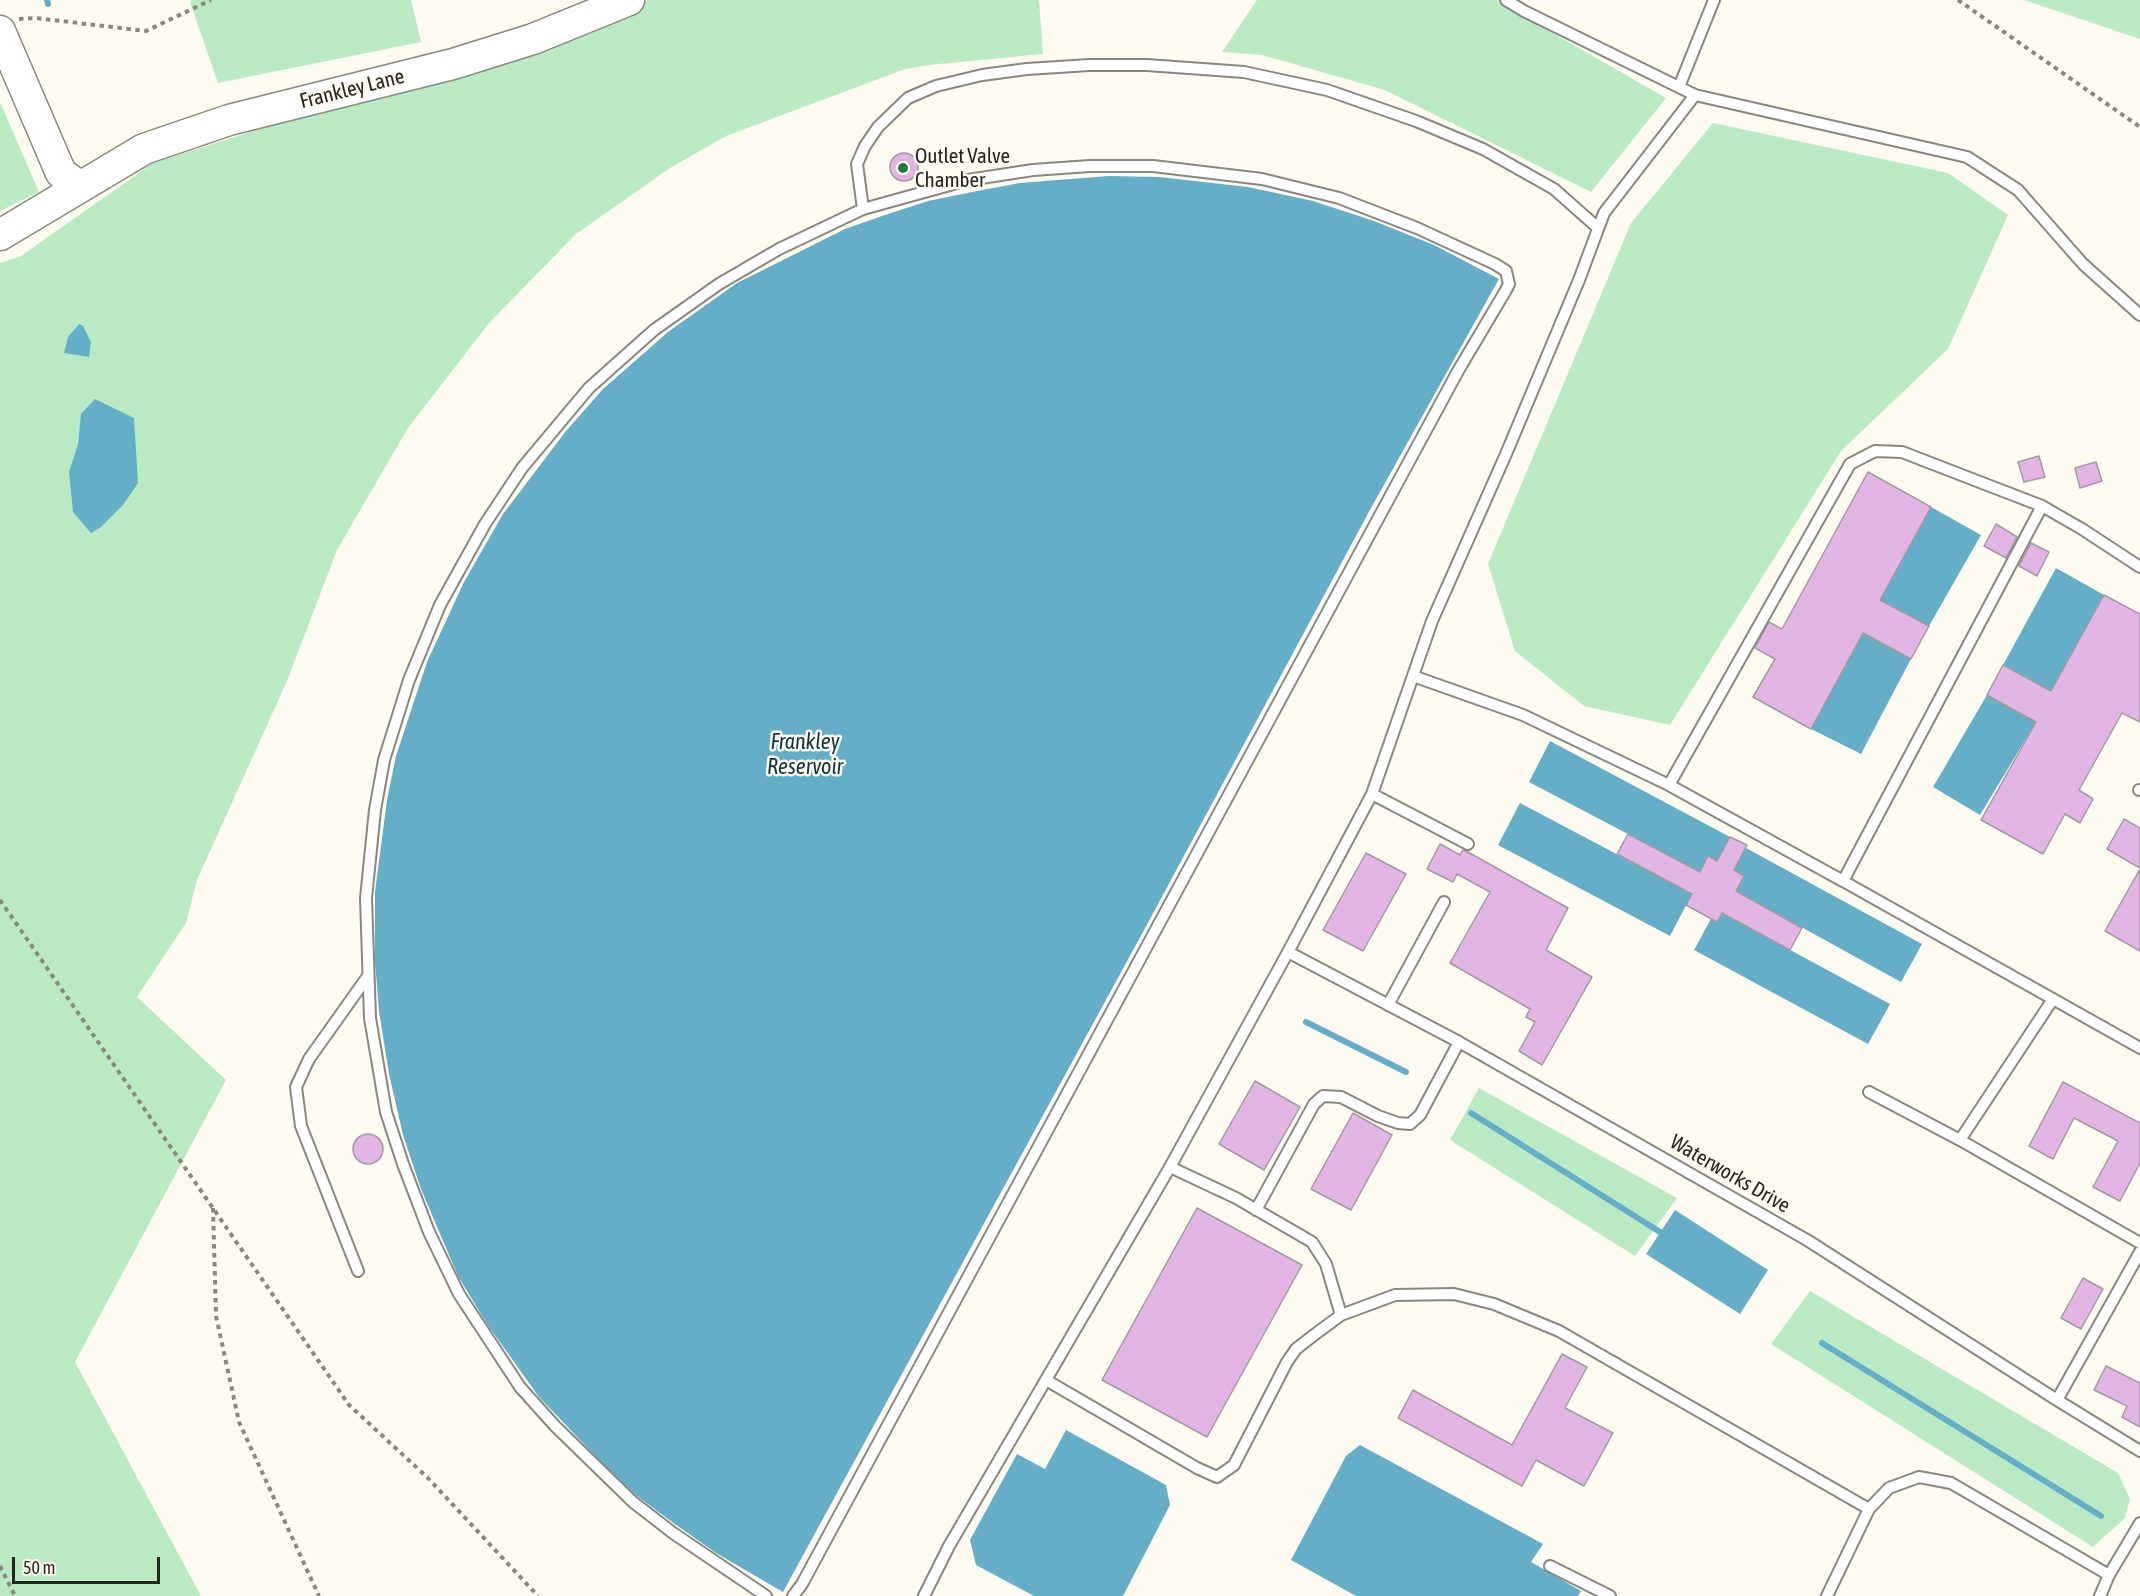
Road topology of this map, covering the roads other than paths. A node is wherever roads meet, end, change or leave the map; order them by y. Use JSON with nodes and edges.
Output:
{"nodes":[{"id":1,"x":629,"y":0,"type":"edge"},
{"id":2,"x":1506,"y":0,"type":"edge"},
{"id":3,"x":1714,"y":0,"type":"edge"},
{"id":4,"x":4,"y":25,"type":"edge"},
{"id":5,"x":1679,"y":87,"type":"junction"},
{"id":6,"x":1695,"y":95,"type":"junction"},
{"id":7,"x":79,"y":186,"type":"junction"},
{"id":8,"x":863,"y":209,"type":"junction"},
{"id":9,"x":1598,"y":228,"type":"junction"},
{"id":10,"x":0,"y":235,"type":"edge"},
{"id":11,"x":2140,"y":315,"type":"edge"},
{"id":12,"x":2042,"y":506,"type":"junction"},
{"id":13,"x":2140,"y":567,"type":"edge"},
{"id":14,"x":1413,"y":676,"type":"junction"},
{"id":15,"x":1669,"y":785,"type":"junction"},
{"id":16,"x":1372,"y":794,"type":"junction"},
{"id":17,"x":1468,"y":844,"type":"dead end"},
{"id":18,"x":1843,"y":881,"type":"junction"},
{"id":19,"x":1444,"y":902,"type":"dead end"},
{"id":20,"x":1288,"y":952,"type":"junction"},
{"id":21,"x":368,"y":976,"type":"junction"},
{"id":22,"x":2053,"y":999,"type":"junction"},
{"id":23,"x":1388,"y":1005,"type":"junction"},
{"id":24,"x":1459,"y":1042,"type":"junction"},
{"id":25,"x":2140,"y":1048,"type":"edge"},
{"id":26,"x":1869,"y":1092,"type":"dead end"},
{"id":27,"x":1960,"y":1140,"type":"junction"},
{"id":28,"x":1170,"y":1167,"type":"junction"},
{"id":29,"x":1256,"y":1210,"type":"junction"},
{"id":30,"x":2140,"y":1243,"type":"edge"},
{"id":31,"x":2140,"y":1252,"type":"edge"},
{"id":32,"x":358,"y":1271,"type":"dead end"},
{"id":33,"x":1341,"y":1315,"type":"junction"},
{"id":34,"x":1046,"y":1380,"type":"junction"},
{"id":35,"x":2057,"y":1400,"type":"junction"},
{"id":36,"x":2140,"y":1450,"type":"edge"},
{"id":37,"x":1869,"y":1509,"type":"junction"},
{"id":38,"x":2140,"y":1523,"type":"edge"},
{"id":39,"x":1550,"y":1566,"type":"dead end"},
{"id":40,"x":2109,"y":1575,"type":"junction"},
{"id":41,"x":766,"y":1596,"type":"edge"},
{"id":42,"x":793,"y":1596,"type":"edge"},
{"id":43,"x":924,"y":1596,"type":"edge"},
{"id":44,"x":1610,"y":1596,"type":"edge"},
{"id":45,"x":1827,"y":1596,"type":"edge"},
{"id":46,"x":2100,"y":1596,"type":"edge"}],
"edges":[{"from":1,"to":7,"type":"street","name":"Frankley Lane"},
{"from":2,"to":5,"type":"lane"},
{"from":3,"to":5,"type":"lane"},
{"from":4,"to":7,"type":"street"},
{"from":5,"to":6,"type":"lane"},
{"from":6,"to":9,"type":"lane"},
{"from":6,"to":11,"type":"lane"},
{"from":7,"to":10,"type":"street","name":"Frankley Lane"},
{"from":8,"to":9,"type":"lane"},
{"from":8,"to":21,"type":"lane"},
{"from":8,"to":42,"type":"lane"},
{"from":9,"to":14,"type":"lane"},
{"from":12,"to":13,"type":"lane"},
{"from":12,"to":15,"type":"lane"},
{"from":12,"to":18,"type":"lane"},
{"from":14,"to":15,"type":"lane"},
{"from":14,"to":16,"type":"lane"},
{"from":15,"to":18,"type":"lane"},
{"from":16,"to":17,"type":"lane"},
{"from":16,"to":20,"type":"lane"},
{"from":18,"to":22,"type":"lane"},
{"from":19,"to":23,"type":"lane"},
{"from":20,"to":23,"type":"lane","name":"Waterworks Drive"},
{"from":20,"to":28,"type":"lane"},
{"from":21,"to":32,"type":"lane"},
{"from":21,"to":41,"type":"lane"},
{"from":22,"to":25,"type":"lane"},
{"from":22,"to":27,"type":"lane"},
{"from":23,"to":24,"type":"lane","name":"Waterworks Drive"},
{"from":24,"to":29,"type":"lane"},
{"from":24,"to":35,"type":"lane","name":"Waterworks Drive"},
{"from":26,"to":27,"type":"lane"},
{"from":27,"to":30,"type":"lane"},
{"from":28,"to":29,"type":"lane"},
{"from":28,"to":34,"type":"lane"},
{"from":29,"to":33,"type":"lane"},
{"from":31,"to":35,"type":"lane"},
{"from":33,"to":34,"type":"lane"},
{"from":33,"to":37,"type":"lane"},
{"from":34,"to":43,"type":"lane"},
{"from":35,"to":36,"type":"lane","name":"Waterworks Drive"},
{"from":37,"to":40,"type":"lane"},
{"from":37,"to":45,"type":"lane"},
{"from":38,"to":40,"type":"lane"},
{"from":39,"to":44,"type":"lane"},
{"from":40,"to":46,"type":"lane"}]}
